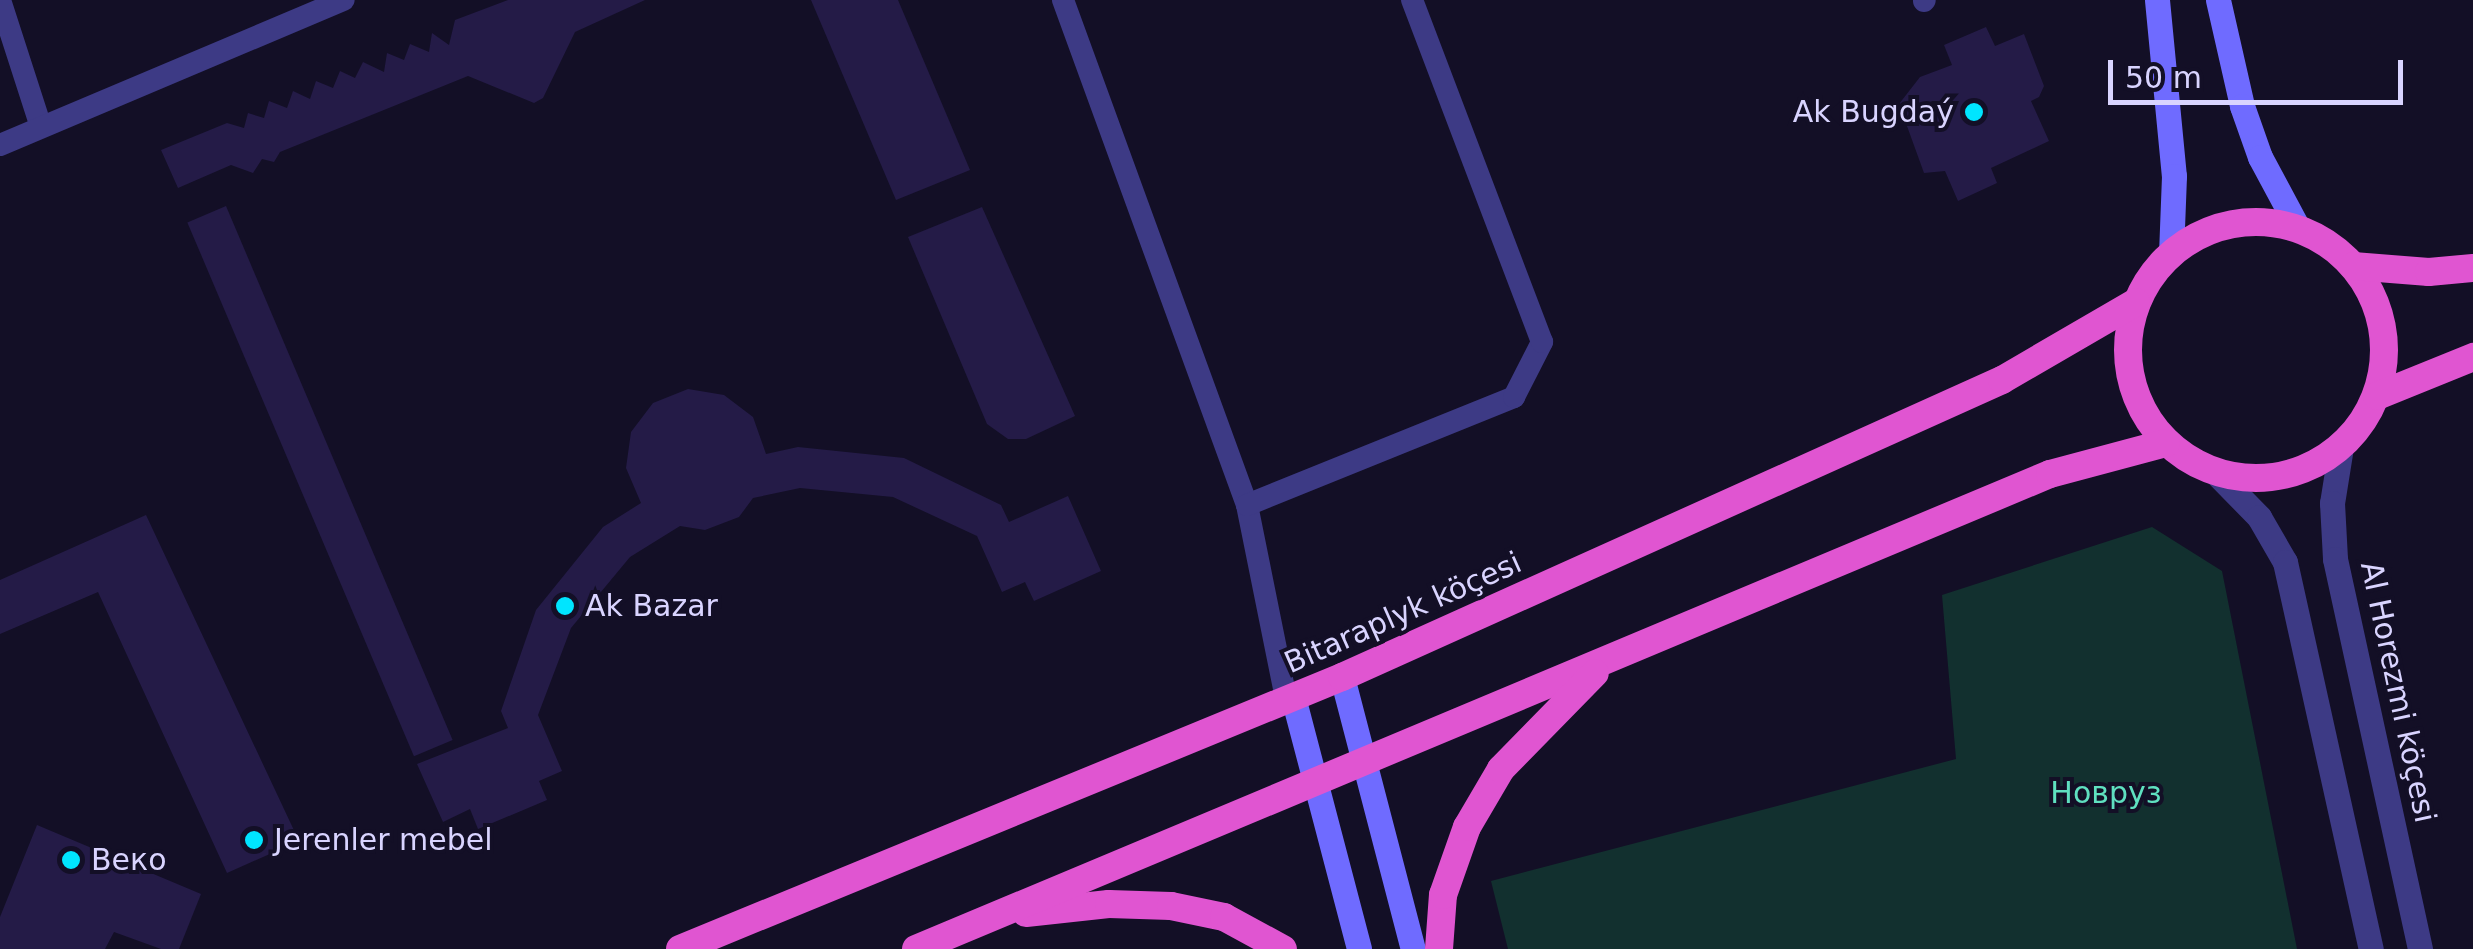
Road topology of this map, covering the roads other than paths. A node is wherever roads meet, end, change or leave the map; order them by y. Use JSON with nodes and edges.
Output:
{"nodes":[{"id":1,"x":0,"y":0,"type":"edge"},
{"id":2,"x":344,"y":0,"type":"edge"},
{"id":3,"x":1063,"y":0,"type":"edge"},
{"id":4,"x":1412,"y":0,"type":"edge"},
{"id":5,"x":2157,"y":0,"type":"edge"},
{"id":6,"x":2218,"y":0,"type":"edge"},
{"id":7,"x":41,"y":127,"type":"junction"},
{"id":8,"x":0,"y":145,"type":"edge"},
{"id":9,"x":2298,"y":228,"type":"junction"},
{"id":10,"x":2171,"y":252,"type":"junction"},
{"id":11,"x":2353,"y":266,"type":"junction"},
{"id":12,"x":2473,"y":268,"type":"edge"},
{"id":13,"x":2136,"y":302,"type":"junction"},
{"id":14,"x":2473,"y":357,"type":"edge"},
{"id":15,"x":2377,"y":396,"type":"junction"},
{"id":16,"x":2166,"y":443,"type":"junction"},
{"id":17,"x":2341,"y":447,"type":"junction"},
{"id":18,"x":2214,"y":472,"type":"junction"},
{"id":19,"x":1247,"y":506,"type":"junction"},
{"id":20,"x":1610,"y":660,"type":"junction"},
{"id":21,"x":1342,"y":677,"type":"junction"},
{"id":22,"x":1289,"y":698,"type":"junction"},
{"id":23,"x":1365,"y":763,"type":"junction"},
{"id":24,"x":1316,"y":784,"type":"junction"},
{"id":25,"x":995,"y":916,"type":"junction"},
{"id":26,"x":680,"y":949,"type":"edge"},
{"id":27,"x":916,"y":949,"type":"edge"},
{"id":28,"x":1283,"y":949,"type":"edge"},
{"id":29,"x":1359,"y":949,"type":"edge"},
{"id":30,"x":1412,"y":949,"type":"edge"},
{"id":31,"x":1439,"y":949,"type":"edge"},
{"id":32,"x":2371,"y":949,"type":"edge"},
{"id":33,"x":2420,"y":949,"type":"edge"}],
"edges":[{"from":1,"to":7,"type":"lane"},
{"from":2,"to":7,"type":"lane"},
{"from":3,"to":19,"type":"lane"},
{"from":4,"to":19,"type":"lane"},
{"from":5,"to":10,"type":"main road"},
{"from":6,"to":9,"type":"main road"},
{"from":7,"to":8,"type":"lane"},
{"from":9,"to":10,"type":"highway"},
{"from":9,"to":11,"type":"highway"},
{"from":10,"to":13,"type":"highway"},
{"from":11,"to":12,"type":"highway"},
{"from":11,"to":15,"type":"highway"},
{"from":13,"to":16,"type":"highway"},
{"from":13,"to":21,"type":"highway","name":"Bitaraplyk köçesi"},
{"from":14,"to":15,"type":"highway"},
{"from":15,"to":17,"type":"highway"},
{"from":16,"to":18,"type":"highway"},
{"from":16,"to":20,"type":"highway"},
{"from":17,"to":18,"type":"highway"},
{"from":17,"to":33,"type":"street","name":"Al Horezmi köçesi"},
{"from":18,"to":32,"type":"street"},
{"from":19,"to":22,"type":"lane"},
{"from":20,"to":23,"type":"highway"},
{"from":20,"to":31,"type":"highway"},
{"from":21,"to":22,"type":"highway","name":"Bitaraplyk köçesi"},
{"from":21,"to":23,"type":"main road"},
{"from":22,"to":24,"type":"main road"},
{"from":22,"to":26,"type":"highway","name":"Bitaraplyk köçesi"},
{"from":23,"to":24,"type":"highway"},
{"from":23,"to":30,"type":"main road"},
{"from":24,"to":25,"type":"highway"},
{"from":24,"to":29,"type":"main road"},
{"from":25,"to":27,"type":"highway"},
{"from":25,"to":28,"type":"highway"}]}
